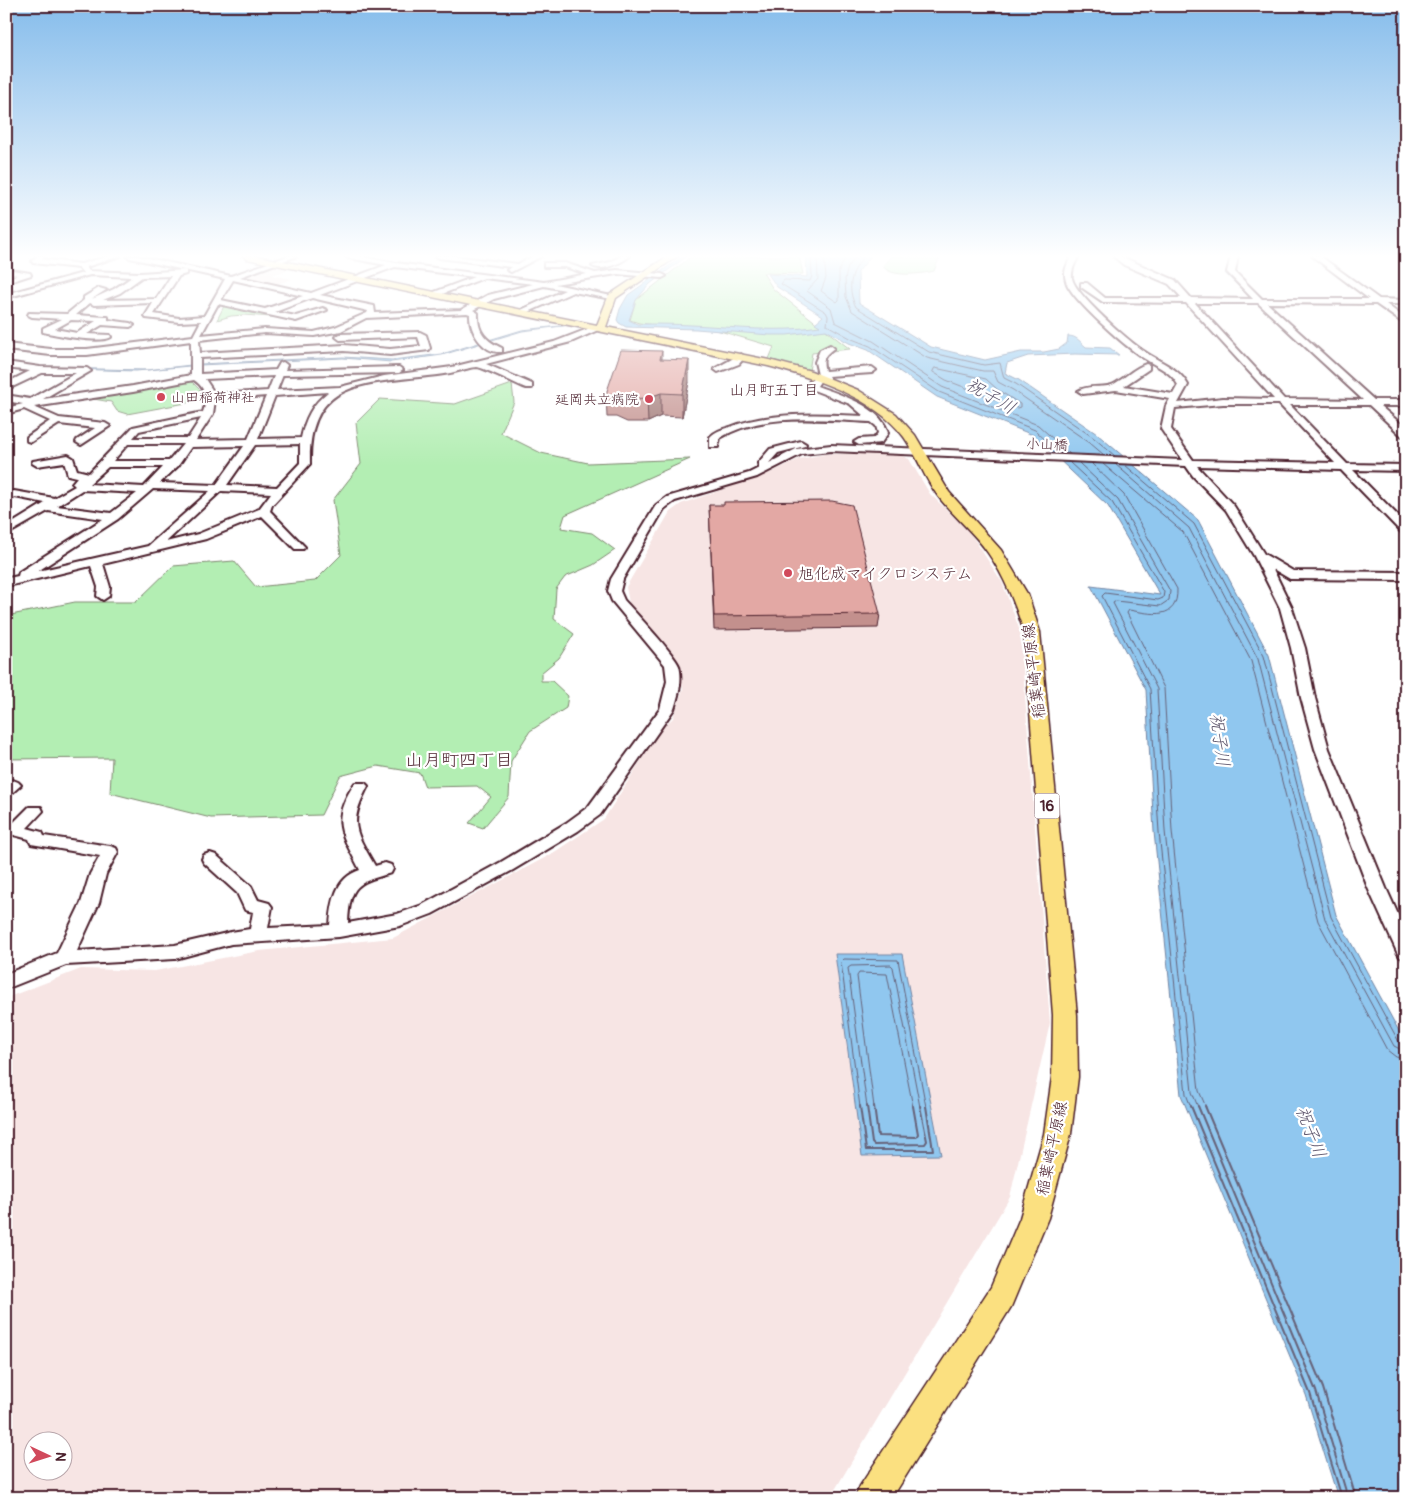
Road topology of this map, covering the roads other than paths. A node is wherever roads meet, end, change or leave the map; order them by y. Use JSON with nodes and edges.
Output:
{"nodes":[{"id":1,"x":53,"y":326,"type":"edge"},
{"id":2,"x":94,"y":326,"type":"edge"},
{"id":3,"x":169,"y":326,"type":"edge"},
{"id":4,"x":201,"y":326,"type":"edge"},
{"id":5,"x":347,"y":326,"type":"edge"},
{"id":6,"x":474,"y":326,"type":"edge"},
{"id":7,"x":598,"y":326,"type":"edge"},
{"id":8,"x":1111,"y":326,"type":"edge"},
{"id":9,"x":1211,"y":326,"type":"edge"},
{"id":10,"x":1288,"y":326,"type":"edge"},
{"id":11,"x":602,"y":327,"type":"junction"},
{"id":12,"x":158,"y":333,"type":"dead end"},
{"id":13,"x":295,"y":333,"type":"junction"},
{"id":14,"x":339,"y":333,"type":"junction"},
{"id":15,"x":64,"y":334,"type":"junction"},
{"id":16,"x":79,"y":335,"type":"junction"},
{"id":17,"x":107,"y":337,"type":"dead end"},
{"id":18,"x":195,"y":339,"type":"junction"},
{"id":19,"x":6,"y":348,"type":"edge"},
{"id":20,"x":344,"y":348,"type":"junction"},
{"id":21,"x":830,"y":348,"type":"dead end"},
{"id":22,"x":33,"y":350,"type":"junction"},
{"id":23,"x":498,"y":350,"type":"dead end"},
{"id":24,"x":286,"y":357,"type":"junction"},
{"id":25,"x":740,"y":357,"type":"junction"},
{"id":26,"x":477,"y":364,"type":"junction"},
{"id":27,"x":6,"y":365,"type":"edge"},
{"id":28,"x":196,"y":366,"type":"junction"},
{"id":29,"x":1146,"y":367,"type":"dead end"},
{"id":30,"x":718,"y":369,"type":"dead end"},
{"id":31,"x":40,"y":370,"type":"junction"},
{"id":32,"x":872,"y":370,"type":"dead end"},
{"id":33,"x":822,"y":372,"type":"junction"},
{"id":34,"x":279,"y":373,"type":"junction"},
{"id":35,"x":432,"y":373,"type":"junction"},
{"id":36,"x":74,"y":378,"type":"junction"},
{"id":37,"x":94,"y":379,"type":"dead end"},
{"id":38,"x":529,"y":386,"type":"dead end"},
{"id":39,"x":6,"y":387,"type":"edge"},
{"id":40,"x":1116,"y":387,"type":"junction"},
{"id":41,"x":344,"y":389,"type":"junction"},
{"id":42,"x":1083,"y":391,"type":"dead end"},
{"id":43,"x":272,"y":393,"type":"junction"},
{"id":44,"x":212,"y":397,"type":"junction"},
{"id":45,"x":1176,"y":397,"type":"junction"},
{"id":46,"x":6,"y":398,"type":"edge"},
{"id":47,"x":1283,"y":403,"type":"junction"},
{"id":48,"x":1372,"y":403,"type":"junction"},
{"id":49,"x":1406,"y":403,"type":"edge"},
{"id":50,"x":29,"y":404,"type":"junction"},
{"id":51,"x":1171,"y":406,"type":"junction"},
{"id":52,"x":6,"y":411,"type":"edge"},
{"id":53,"x":208,"y":414,"type":"junction"},
{"id":54,"x":874,"y":419,"type":"junction"},
{"id":55,"x":57,"y":421,"type":"junction"},
{"id":56,"x":1406,"y":434,"type":"edge"},
{"id":57,"x":32,"y":439,"type":"dead end"},
{"id":58,"x":124,"y":441,"type":"junction"},
{"id":59,"x":306,"y":441,"type":"junction"},
{"id":60,"x":81,"y":442,"type":"dead end"},
{"id":61,"x":251,"y":442,"type":"junction"},
{"id":62,"x":191,"y":443,"type":"junction"},
{"id":63,"x":714,"y":445,"type":"dead end"},
{"id":64,"x":831,"y":445,"type":"junction"},
{"id":65,"x":925,"y":453,"type":"junction"},
{"id":66,"x":37,"y":463,"type":"dead end"},
{"id":67,"x":1189,"y":463,"type":"junction"},
{"id":68,"x":105,"y":464,"type":"junction"},
{"id":69,"x":174,"y":464,"type":"junction"},
{"id":70,"x":1346,"y":468,"type":"junction"},
{"id":71,"x":1406,"y":468,"type":"edge"},
{"id":72,"x":80,"y":487,"type":"junction"},
{"id":73,"x":150,"y":488,"type":"junction"},
{"id":74,"x":219,"y":488,"type":"junction"},
{"id":75,"x":279,"y":490,"type":"junction"},
{"id":76,"x":6,"y":497,"type":"edge"},
{"id":77,"x":50,"y":504,"type":"junction"},
{"id":78,"x":264,"y":511,"type":"junction"},
{"id":79,"x":114,"y":518,"type":"junction"},
{"id":80,"x":6,"y":519,"type":"edge"},
{"id":81,"x":1406,"y":531,"type":"edge"},
{"id":82,"x":6,"y":532,"type":"edge"},
{"id":83,"x":153,"y":547,"type":"junction"},
{"id":84,"x":299,"y":547,"type":"dead end"},
{"id":85,"x":1260,"y":556,"type":"junction"},
{"id":86,"x":96,"y":562,"type":"junction"},
{"id":87,"x":1406,"y":576,"type":"edge"},
{"id":88,"x":9,"y":583,"type":"edge"},
{"id":89,"x":103,"y":596,"type":"dead end"},
{"id":90,"x":360,"y":786,"type":"dead end"},
{"id":91,"x":36,"y":810,"type":"dead end"},
{"id":92,"x":210,"y":859,"type":"dead end"},
{"id":93,"x":339,"y":931,"type":"junction"},
{"id":94,"x":258,"y":934,"type":"junction"},
{"id":95,"x":1403,"y":943,"type":"edge"},
{"id":96,"x":64,"y":958,"type":"junction"},
{"id":97,"x":6,"y":982,"type":"edge"},
{"id":98,"x":872,"y":1498,"type":"edge"}],
"edges":[{"from":1,"to":15,"type":"street"},
{"from":2,"to":16,"type":"street"},
{"from":3,"to":12,"type":"street"},
{"from":4,"to":18,"type":"street"},
{"from":5,"to":14,"type":"street"},
{"from":6,"to":23,"type":"street"},
{"from":7,"to":11,"type":"main road","name":"稲葉崎平原線","number":"16"},
{"from":8,"to":45,"type":"street"},
{"from":9,"to":47,"type":"street"},
{"from":10,"to":48,"type":"street"},
{"from":11,"to":25,"type":"main road","name":"稲葉崎平原線","number":"16"},
{"from":11,"to":26,"type":"street"},
{"from":13,"to":14,"type":"street"},
{"from":13,"to":18,"type":"street"},
{"from":13,"to":24,"type":"street"},
{"from":14,"to":20,"type":"street"},
{"from":14,"to":20,"type":"street"},
{"from":15,"to":16,"type":"street"},
{"from":15,"to":22,"type":"street"},
{"from":16,"to":17,"type":"street"},
{"from":18,"to":22,"type":"street"},
{"from":18,"to":28,"type":"street"},
{"from":19,"to":22,"type":"street"},
{"from":20,"to":24,"type":"street"},
{"from":21,"to":33,"type":"street"},
{"from":24,"to":28,"type":"street"},
{"from":24,"to":34,"type":"street"},
{"from":25,"to":30,"type":"street"},
{"from":25,"to":33,"type":"main road","name":"稲葉崎平原線","number":"16"},
{"from":26,"to":35,"type":"street"},
{"from":26,"to":38,"type":"street"},
{"from":27,"to":31,"type":"street"},
{"from":28,"to":34,"type":"street"},
{"from":28,"to":44,"type":"street"},
{"from":28,"to":50,"type":"street"},
{"from":29,"to":40,"type":"street"},
{"from":31,"to":36,"type":"street"},
{"from":31,"to":39,"type":"street"},
{"from":32,"to":33,"type":"street"},
{"from":33,"to":54,"type":"street"},
{"from":33,"to":65,"type":"main road","name":"稲葉崎平原線","number":"16"},
{"from":34,"to":35,"type":"street"},
{"from":34,"to":43,"type":"street"},
{"from":35,"to":41,"type":"street"},
{"from":36,"to":37,"type":"street"},
{"from":36,"to":50,"type":"street"},
{"from":40,"to":42,"type":"street"},
{"from":40,"to":45,"type":"street"},
{"from":41,"to":43,"type":"street"},
{"from":41,"to":59,"type":"street"},
{"from":43,"to":44,"type":"street"},
{"from":43,"to":61,"type":"street"},
{"from":44,"to":53,"type":"street"},
{"from":45,"to":51,"type":"street"},
{"from":46,"to":50,"type":"street"},
{"from":47,"to":48,"type":"street"},
{"from":47,"to":51,"type":"street"},
{"from":47,"to":70,"type":"street"},
{"from":48,"to":49,"type":"street"},
{"from":48,"to":56,"type":"street"},
{"from":50,"to":52,"type":"street"},
{"from":50,"to":55,"type":"street"},
{"from":51,"to":67,"type":"street"},
{"from":53,"to":58,"type":"street"},
{"from":53,"to":62,"type":"street"},
{"from":54,"to":63,"type":"street"},
{"from":54,"to":64,"type":"street"},
{"from":55,"to":57,"type":"street"},
{"from":55,"to":60,"type":"street"},
{"from":58,"to":62,"type":"street"},
{"from":58,"to":68,"type":"street"},
{"from":59,"to":61,"type":"street"},
{"from":59,"to":75,"type":"street"},
{"from":61,"to":62,"type":"street"},
{"from":61,"to":74,"type":"street"},
{"from":62,"to":69,"type":"street"},
{"from":64,"to":65,"type":"street","name":"小山橋"},
{"from":64,"to":93,"type":"street"},
{"from":65,"to":67,"type":"street","name":"小山橋"},
{"from":65,"to":98,"type":"main road","name":"稲葉崎平原線","number":"16"},
{"from":66,"to":77,"type":"street"},
{"from":67,"to":70,"type":"street","name":"小山橋"},
{"from":67,"to":85,"type":"street"},
{"from":68,"to":69,"type":"street"},
{"from":68,"to":72,"type":"street"},
{"from":69,"to":73,"type":"street"},
{"from":70,"to":71,"type":"street","name":"小山橋"},
{"from":70,"to":81,"type":"street"},
{"from":72,"to":73,"type":"street"},
{"from":72,"to":77,"type":"street"},
{"from":73,"to":74,"type":"street"},
{"from":73,"to":79,"type":"street"},
{"from":74,"to":75,"type":"street"},
{"from":74,"to":83,"type":"street"},
{"from":75,"to":78,"type":"street"},
{"from":76,"to":77,"type":"street"},
{"from":77,"to":79,"type":"street"},
{"from":77,"to":80,"type":"street"},
{"from":77,"to":82,"type":"street"},
{"from":78,"to":83,"type":"street"},
{"from":78,"to":84,"type":"street"},
{"from":79,"to":88,"type":"street"},
{"from":83,"to":86,"type":"street"},
{"from":85,"to":87,"type":"street"},
{"from":85,"to":95,"type":"street"},
{"from":86,"to":88,"type":"street"},
{"from":86,"to":89,"type":"street"},
{"from":90,"to":93,"type":"street"},
{"from":91,"to":96,"type":"street"},
{"from":92,"to":94,"type":"street"},
{"from":93,"to":94,"type":"street"},
{"from":94,"to":96,"type":"street"},
{"from":96,"to":97,"type":"street"}]}
